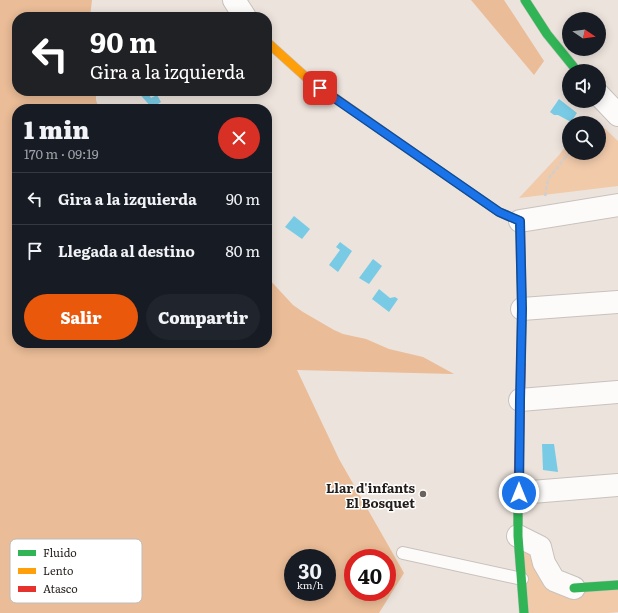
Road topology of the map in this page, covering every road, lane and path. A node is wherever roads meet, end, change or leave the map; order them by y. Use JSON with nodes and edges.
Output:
{"nodes":[{"id":1,"x":234,"y":0,"type":"edge"},
{"id":2,"x":525,"y":0,"type":"edge"},
{"id":3,"x":242,"y":12,"type":"edge"},
{"id":4,"x":272,"y":47,"type":"edge"},
{"id":5,"x":572,"y":64,"type":"edge"},
{"id":6,"x":606,"y":102,"type":"edge"},
{"id":7,"x":618,"y":115,"type":"edge"},
{"id":8,"x":563,"y":160,"type":"edge"},
{"id":9,"x":618,"y":205,"type":"edge"},
{"id":10,"x":546,"y":217,"type":"junction"},
{"id":11,"x":520,"y":221,"type":"junction"},
{"id":12,"x":618,"y":302,"type":"edge"},
{"id":13,"x":522,"y":309,"type":"junction"},
{"id":14,"x":618,"y":392,"type":"edge"},
{"id":15,"x":520,"y":400,"type":"junction"},
{"id":16,"x":618,"y":485,"type":"edge"},
{"id":17,"x":519,"y":493,"type":"junction"},
{"id":18,"x":518,"y":536,"type":"junction"},
{"id":19,"x":403,"y":553,"type":"dead end"},
{"id":20,"x":522,"y":579,"type":"junction"},
{"id":21,"x":618,"y":585,"type":"edge"},
{"id":22,"x":574,"y":588,"type":"joint"},
{"id":23,"x":524,"y":613,"type":"edge"}],
"edges":[{"from":1,"to":3,"type":"street"},
{"from":2,"to":5,"type":"street"},
{"from":4,"to":11,"type":"street"},
{"from":6,"to":7,"type":"street"},
{"from":8,"to":10,"type":"path"},
{"from":9,"to":10,"type":"street"},
{"from":10,"to":11,"type":"street"},
{"from":11,"to":13,"type":"street"},
{"from":12,"to":13,"type":"street"},
{"from":13,"to":15,"type":"street"},
{"from":14,"to":15,"type":"street"},
{"from":15,"to":17,"type":"street"},
{"from":16,"to":17,"type":"street"},
{"from":17,"to":18,"type":"street"},
{"from":18,"to":20,"type":"street"},
{"from":18,"to":22,"type":"street"},
{"from":19,"to":20,"type":"lane"},
{"from":20,"to":23,"type":"street"},
{"from":21,"to":22,"type":"street"}]}
